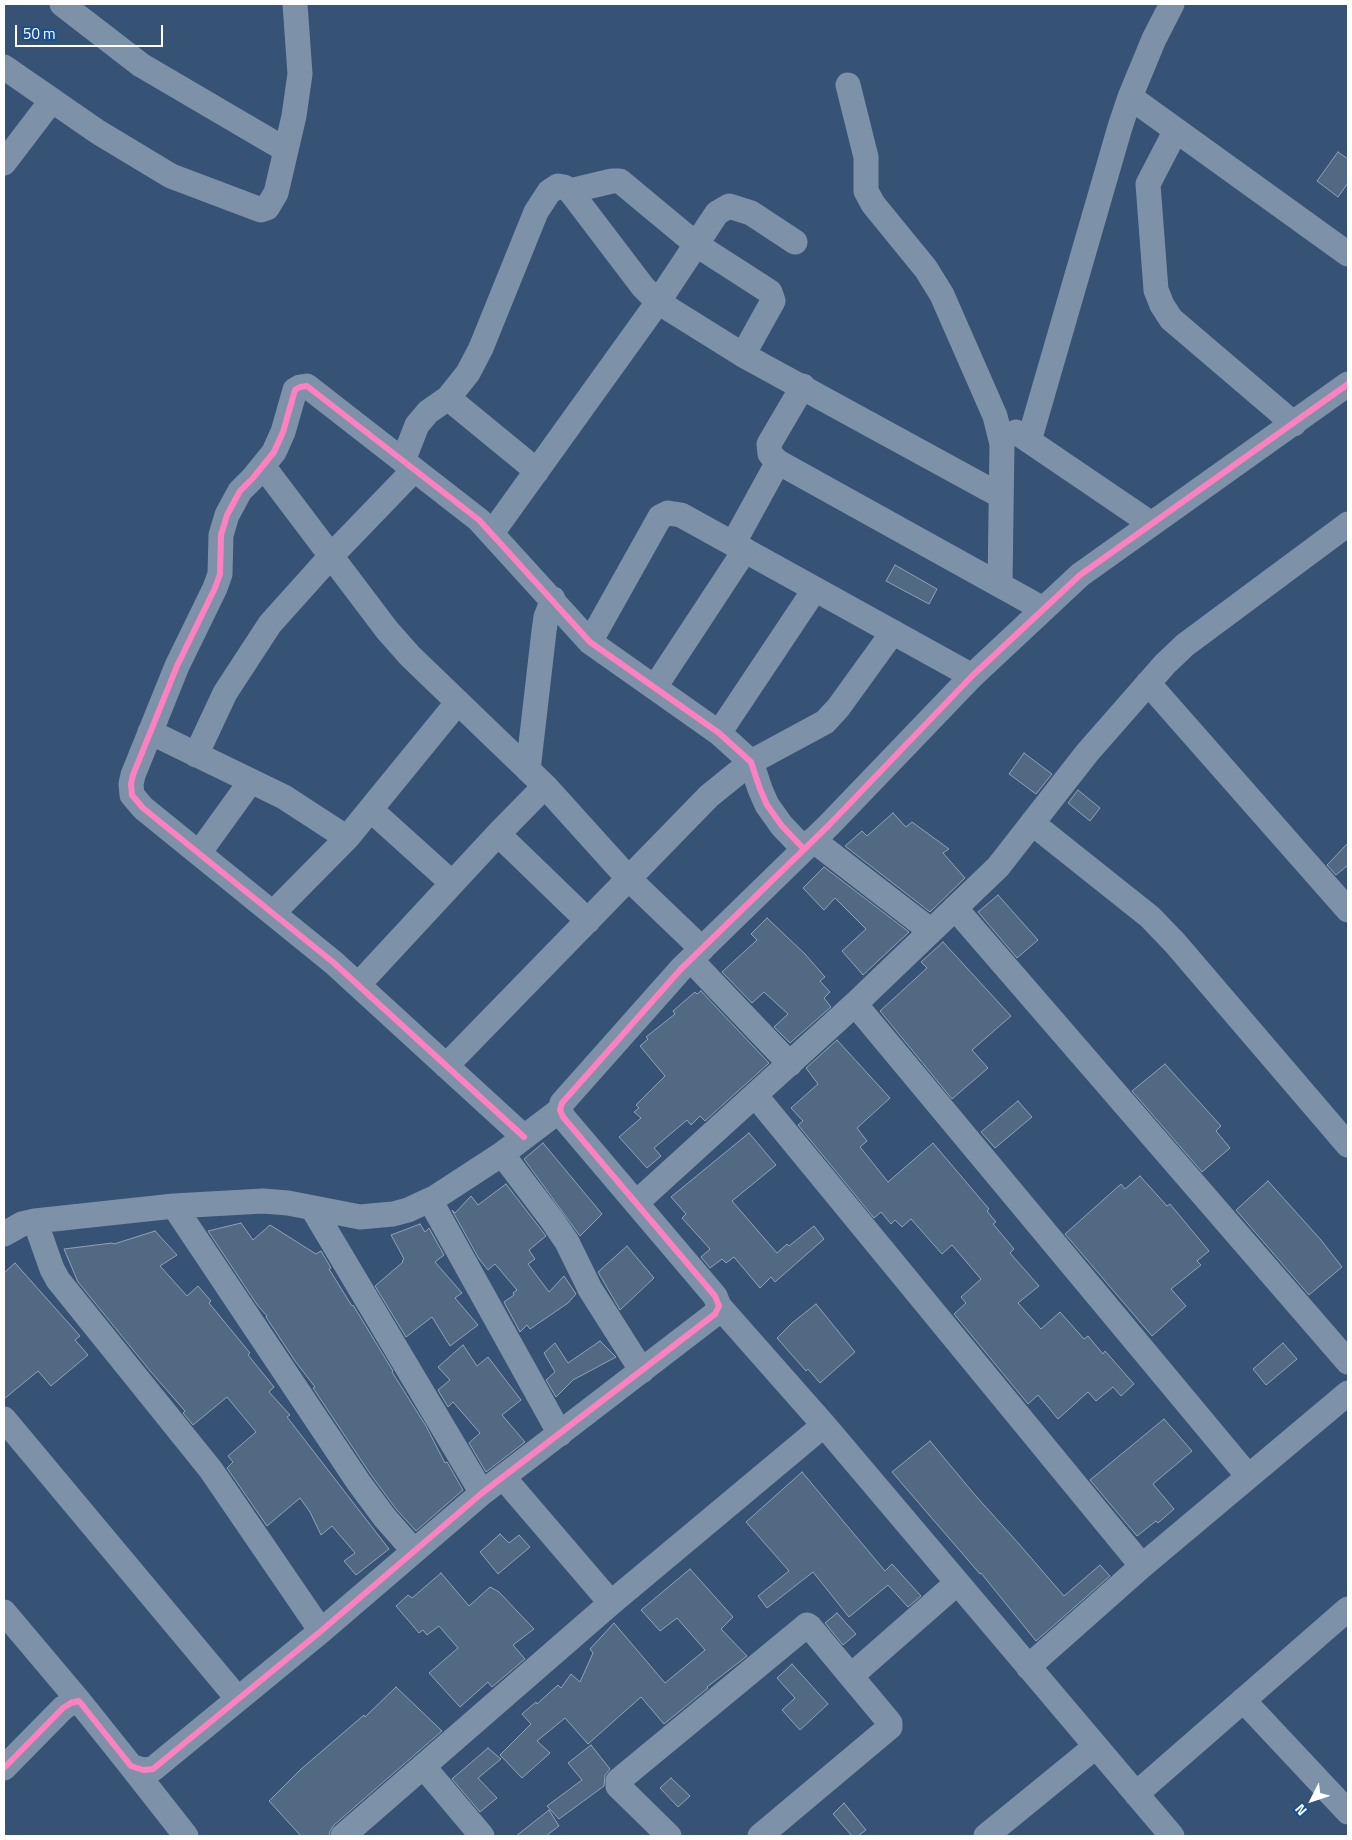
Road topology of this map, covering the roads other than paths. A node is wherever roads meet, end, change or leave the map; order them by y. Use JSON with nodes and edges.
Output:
{"nodes":[{"id":1,"x":62,"y":4,"type":"edge"},
{"id":2,"x":295,"y":4,"type":"edge"},
{"id":3,"x":1172,"y":4,"type":"edge"},
{"id":4,"x":4,"y":67,"type":"edge"},
{"id":5,"x":848,"y":85,"type":"dead end"},
{"id":6,"x":1130,"y":97,"type":"junction"},
{"id":7,"x":52,"y":100,"type":"junction"},
{"id":8,"x":1176,"y":130,"type":"junction"},
{"id":9,"x":286,"y":150,"type":"junction"},
{"id":10,"x":7,"y":151,"type":"edge"},
{"id":11,"x":570,"y":191,"type":"junction"},
{"id":12,"x":794,"y":242,"type":"dead end"},
{"id":13,"x":698,"y":245,"type":"junction"},
{"id":14,"x":1348,"y":254,"type":"edge"},
{"id":15,"x":658,"y":302,"type":"junction"},
{"id":16,"x":743,"y":355,"type":"junction"},
{"id":17,"x":1348,"y":384,"type":"edge"},
{"id":18,"x":803,"y":386,"type":"junction"},
{"id":19,"x":448,"y":398,"type":"junction"},
{"id":20,"x":995,"y":416,"type":"junction"},
{"id":21,"x":1294,"y":424,"type":"junction"},
{"id":22,"x":1028,"y":441,"type":"junction"},
{"id":23,"x":778,"y":462,"type":"junction"},
{"id":24,"x":408,"y":465,"type":"junction"},
{"id":25,"x":263,"y":466,"type":"junction"},
{"id":26,"x":536,"y":471,"type":"junction"},
{"id":27,"x":1001,"y":496,"type":"junction"},
{"id":28,"x":1150,"y":523,"type":"junction"},
{"id":29,"x":1348,"y":524,"type":"edge"},
{"id":30,"x":492,"y":533,"type":"junction"},
{"id":31,"x":739,"y":547,"type":"junction"},
{"id":32,"x":331,"y":556,"type":"junction"},
{"id":33,"x":1000,"y":585,"type":"junction"},
{"id":34,"x":815,"y":589,"type":"junction"},
{"id":35,"x":553,"y":599,"type":"junction"},
{"id":36,"x":1043,"y":608,"type":"junction"},
{"id":37,"x":893,"y":632,"type":"junction"},
{"id":38,"x":590,"y":642,"type":"junction"},
{"id":39,"x":972,"y":676,"type":"junction"},
{"id":40,"x":1148,"y":683,"type":"junction"},
{"id":41,"x":655,"y":687,"type":"junction"},
{"id":42,"x":458,"y":702,"type":"junction"},
{"id":43,"x":150,"y":732,"type":"junction"},
{"id":44,"x":719,"y":733,"type":"junction"},
{"id":45,"x":196,"y":754,"type":"junction"},
{"id":46,"x":751,"y":762,"type":"junction"},
{"id":47,"x":536,"y":778,"type":"junction"},
{"id":48,"x":251,"y":781,"type":"junction"},
{"id":49,"x":371,"y":810,"type":"junction"},
{"id":50,"x":1032,"y":823,"type":"junction"},
{"id":51,"x":498,"y":834,"type":"junction"},
{"id":52,"x":347,"y":838,"type":"junction"},
{"id":53,"x":809,"y":845,"type":"junction"},
{"id":54,"x":199,"y":853,"type":"junction"},
{"id":55,"x":629,"y":879,"type":"junction"},
{"id":56,"x":452,"y":883,"type":"junction"},
{"id":57,"x":955,"y":908,"type":"junction"},
{"id":58,"x":1348,"y":910,"type":"edge"},
{"id":59,"x":274,"y":913,"type":"junction"},
{"id":60,"x":588,"y":921,"type":"junction"},
{"id":61,"x":931,"y":931,"type":"junction"},
{"id":62,"x":696,"y":954,"type":"junction"},
{"id":63,"x":358,"y":985,"type":"junction"},
{"id":64,"x":855,"y":1004,"type":"junction"},
{"id":65,"x":790,"y":1064,"type":"junction"},
{"id":66,"x":446,"y":1066,"type":"junction"},
{"id":67,"x":755,"y":1095,"type":"junction"},
{"id":68,"x":560,"y":1110,"type":"junction"},
{"id":69,"x":524,"y":1137,"type":"junction"},
{"id":70,"x":1348,"y":1145,"type":"edge"},
{"id":71,"x":502,"y":1154,"type":"junction"},
{"id":72,"x":430,"y":1200,"type":"junction"},
{"id":73,"x":636,"y":1203,"type":"junction"},
{"id":74,"x":174,"y":1206,"type":"junction"},
{"id":75,"x":313,"y":1209,"type":"junction"},
{"id":76,"x":35,"y":1221,"type":"junction"},
{"id":77,"x":4,"y":1234,"type":"edge"},
{"id":78,"x":719,"y":1306,"type":"junction"},
{"id":79,"x":1348,"y":1362,"type":"edge"},
{"id":80,"x":642,"y":1371,"type":"junction"},
{"id":81,"x":1348,"y":1393,"type":"edge"},
{"id":82,"x":4,"y":1419,"type":"edge"},
{"id":83,"x":824,"y":1425,"type":"junction"},
{"id":84,"x":560,"y":1434,"type":"junction"},
{"id":85,"x":1248,"y":1476,"type":"junction"},
{"id":86,"x":503,"y":1477,"type":"junction"},
{"id":87,"x":482,"y":1493,"type":"junction"},
{"id":88,"x":414,"y":1551,"type":"junction"},
{"id":89,"x":1142,"y":1566,"type":"junction"},
{"id":90,"x":957,"y":1582,"type":"junction"},
{"id":91,"x":611,"y":1603,"type":"junction"},
{"id":92,"x":4,"y":1612,"type":"edge"},
{"id":93,"x":1344,"y":1621,"type":"edge"},
{"id":94,"x":321,"y":1631,"type":"junction"},
{"id":95,"x":1028,"y":1667,"type":"junction"},
{"id":96,"x":851,"y":1676,"type":"junction"},
{"id":97,"x":238,"y":1699,"type":"junction"},
{"id":98,"x":1243,"y":1700,"type":"junction"},
{"id":99,"x":79,"y":1701,"type":"junction"},
{"id":100,"x":1095,"y":1747,"type":"junction"},
{"id":101,"x":131,"y":1766,"type":"junction"},
{"id":102,"x":423,"y":1766,"type":"junction"},
{"id":103,"x":4,"y":1768,"type":"edge"},
{"id":104,"x":1136,"y":1794,"type":"junction"},
{"id":105,"x":1348,"y":1812,"type":"edge"},
{"id":106,"x":186,"y":1836,"type":"edge"},
{"id":107,"x":343,"y":1836,"type":"edge"},
{"id":108,"x":482,"y":1836,"type":"edge"},
{"id":109,"x":669,"y":1836,"type":"edge"},
{"id":110,"x":760,"y":1836,"type":"edge"},
{"id":111,"x":986,"y":1836,"type":"edge"},
{"id":112,"x":1172,"y":1836,"type":"edge"}],
"edges":[{"from":1,"to":9,"type":"street"},
{"from":2,"to":9,"type":"street"},
{"from":3,"to":6,"type":"street"},
{"from":4,"to":7,"type":"street"},
{"from":5,"to":20,"type":"street"},
{"from":6,"to":8,"type":"street"},
{"from":6,"to":22,"type":"street"},
{"from":7,"to":9,"type":"street"},
{"from":7,"to":10,"type":"street"},
{"from":8,"to":14,"type":"street"},
{"from":8,"to":21,"type":"street"},
{"from":11,"to":13,"type":"street"},
{"from":11,"to":15,"type":"street"},
{"from":11,"to":19,"type":"street"},
{"from":12,"to":13,"type":"street"},
{"from":13,"to":15,"type":"street"},
{"from":13,"to":16,"type":"street"},
{"from":15,"to":16,"type":"street"},
{"from":15,"to":26,"type":"street"},
{"from":16,"to":18,"type":"street"},
{"from":17,"to":21,"type":"street"},
{"from":18,"to":23,"type":"street"},
{"from":18,"to":27,"type":"street"},
{"from":19,"to":24,"type":"street"},
{"from":19,"to":26,"type":"street"},
{"from":20,"to":22,"type":"street"},
{"from":20,"to":27,"type":"street"},
{"from":21,"to":28,"type":"street"},
{"from":22,"to":28,"type":"street"},
{"from":23,"to":31,"type":"street"},
{"from":23,"to":33,"type":"street"},
{"from":24,"to":25,"type":"street"},
{"from":24,"to":30,"type":"street"},
{"from":24,"to":32,"type":"street"},
{"from":25,"to":32,"type":"street"},
{"from":25,"to":43,"type":"street"},
{"from":26,"to":30,"type":"street"},
{"from":27,"to":33,"type":"street"},
{"from":28,"to":36,"type":"street"},
{"from":29,"to":40,"type":"street"},
{"from":30,"to":35,"type":"street"},
{"from":31,"to":34,"type":"street"},
{"from":31,"to":38,"type":"street"},
{"from":31,"to":41,"type":"street"},
{"from":32,"to":42,"type":"street"},
{"from":32,"to":45,"type":"street"},
{"from":33,"to":36,"type":"street"},
{"from":34,"to":37,"type":"street"},
{"from":34,"to":44,"type":"street"},
{"from":35,"to":38,"type":"street"},
{"from":35,"to":47,"type":"street"},
{"from":36,"to":39,"type":"street"},
{"from":37,"to":39,"type":"street"},
{"from":37,"to":46,"type":"street"},
{"from":38,"to":41,"type":"street"},
{"from":39,"to":53,"type":"street"},
{"from":40,"to":50,"type":"street"},
{"from":40,"to":58,"type":"street"},
{"from":41,"to":44,"type":"street"},
{"from":42,"to":47,"type":"street"},
{"from":42,"to":49,"type":"street"},
{"from":43,"to":45,"type":"street"},
{"from":43,"to":54,"type":"street"},
{"from":44,"to":46,"type":"street"},
{"from":45,"to":48,"type":"street"},
{"from":46,"to":53,"type":"street"},
{"from":46,"to":55,"type":"street"},
{"from":47,"to":51,"type":"street"},
{"from":47,"to":55,"type":"street"},
{"from":48,"to":52,"type":"street"},
{"from":48,"to":54,"type":"street"},
{"from":49,"to":52,"type":"street"},
{"from":49,"to":56,"type":"street"},
{"from":50,"to":57,"type":"street"},
{"from":50,"to":70,"type":"street"},
{"from":51,"to":56,"type":"street"},
{"from":51,"to":60,"type":"street"},
{"from":52,"to":59,"type":"street"},
{"from":53,"to":61,"type":"street"},
{"from":53,"to":62,"type":"street"},
{"from":54,"to":59,"type":"street"},
{"from":55,"to":60,"type":"street"},
{"from":55,"to":62,"type":"street"},
{"from":56,"to":63,"type":"street"},
{"from":57,"to":61,"type":"street"},
{"from":57,"to":79,"type":"street"},
{"from":59,"to":63,"type":"street"},
{"from":60,"to":66,"type":"street"},
{"from":61,"to":64,"type":"street"},
{"from":62,"to":65,"type":"street"},
{"from":62,"to":68,"type":"street"},
{"from":63,"to":66,"type":"street"},
{"from":64,"to":65,"type":"street"},
{"from":64,"to":85,"type":"street"},
{"from":65,"to":67,"type":"street"},
{"from":66,"to":69,"type":"street"},
{"from":67,"to":73,"type":"street"},
{"from":67,"to":89,"type":"street"},
{"from":68,"to":69,"type":"street"},
{"from":68,"to":73,"type":"street"},
{"from":69,"to":71,"type":"street"},
{"from":71,"to":72,"type":"street"},
{"from":71,"to":80,"type":"street"},
{"from":72,"to":75,"type":"street"},
{"from":72,"to":84,"type":"street"},
{"from":73,"to":78,"type":"street"},
{"from":74,"to":75,"type":"street"},
{"from":74,"to":76,"type":"street"},
{"from":74,"to":88,"type":"street"},
{"from":75,"to":87,"type":"street"},
{"from":76,"to":77,"type":"street"},
{"from":76,"to":94,"type":"street"},
{"from":78,"to":80,"type":"street"},
{"from":78,"to":83,"type":"street"},
{"from":80,"to":84,"type":"street"},
{"from":81,"to":85,"type":"street"},
{"from":82,"to":97,"type":"street"},
{"from":83,"to":90,"type":"street"},
{"from":83,"to":91,"type":"street"},
{"from":84,"to":86,"type":"street"},
{"from":85,"to":89,"type":"street"},
{"from":86,"to":87,"type":"street"},
{"from":86,"to":91,"type":"street"},
{"from":87,"to":88,"type":"street"},
{"from":88,"to":94,"type":"street"},
{"from":89,"to":95,"type":"street"},
{"from":90,"to":95,"type":"street"},
{"from":90,"to":96,"type":"street"},
{"from":91,"to":102,"type":"street"},
{"from":92,"to":99,"type":"street"},
{"from":93,"to":98,"type":"street"},
{"from":94,"to":97,"type":"street"},
{"from":95,"to":100,"type":"street"},
{"from":96,"to":109,"type":"street"},
{"from":96,"to":110,"type":"street"},
{"from":97,"to":101,"type":"street"},
{"from":98,"to":104,"type":"street"},
{"from":98,"to":105,"type":"street"},
{"from":99,"to":101,"type":"street"},
{"from":99,"to":103,"type":"street"},
{"from":100,"to":104,"type":"street"},
{"from":100,"to":111,"type":"street"},
{"from":101,"to":106,"type":"street"},
{"from":102,"to":107,"type":"street"},
{"from":102,"to":108,"type":"street"},
{"from":104,"to":112,"type":"street"}]}
